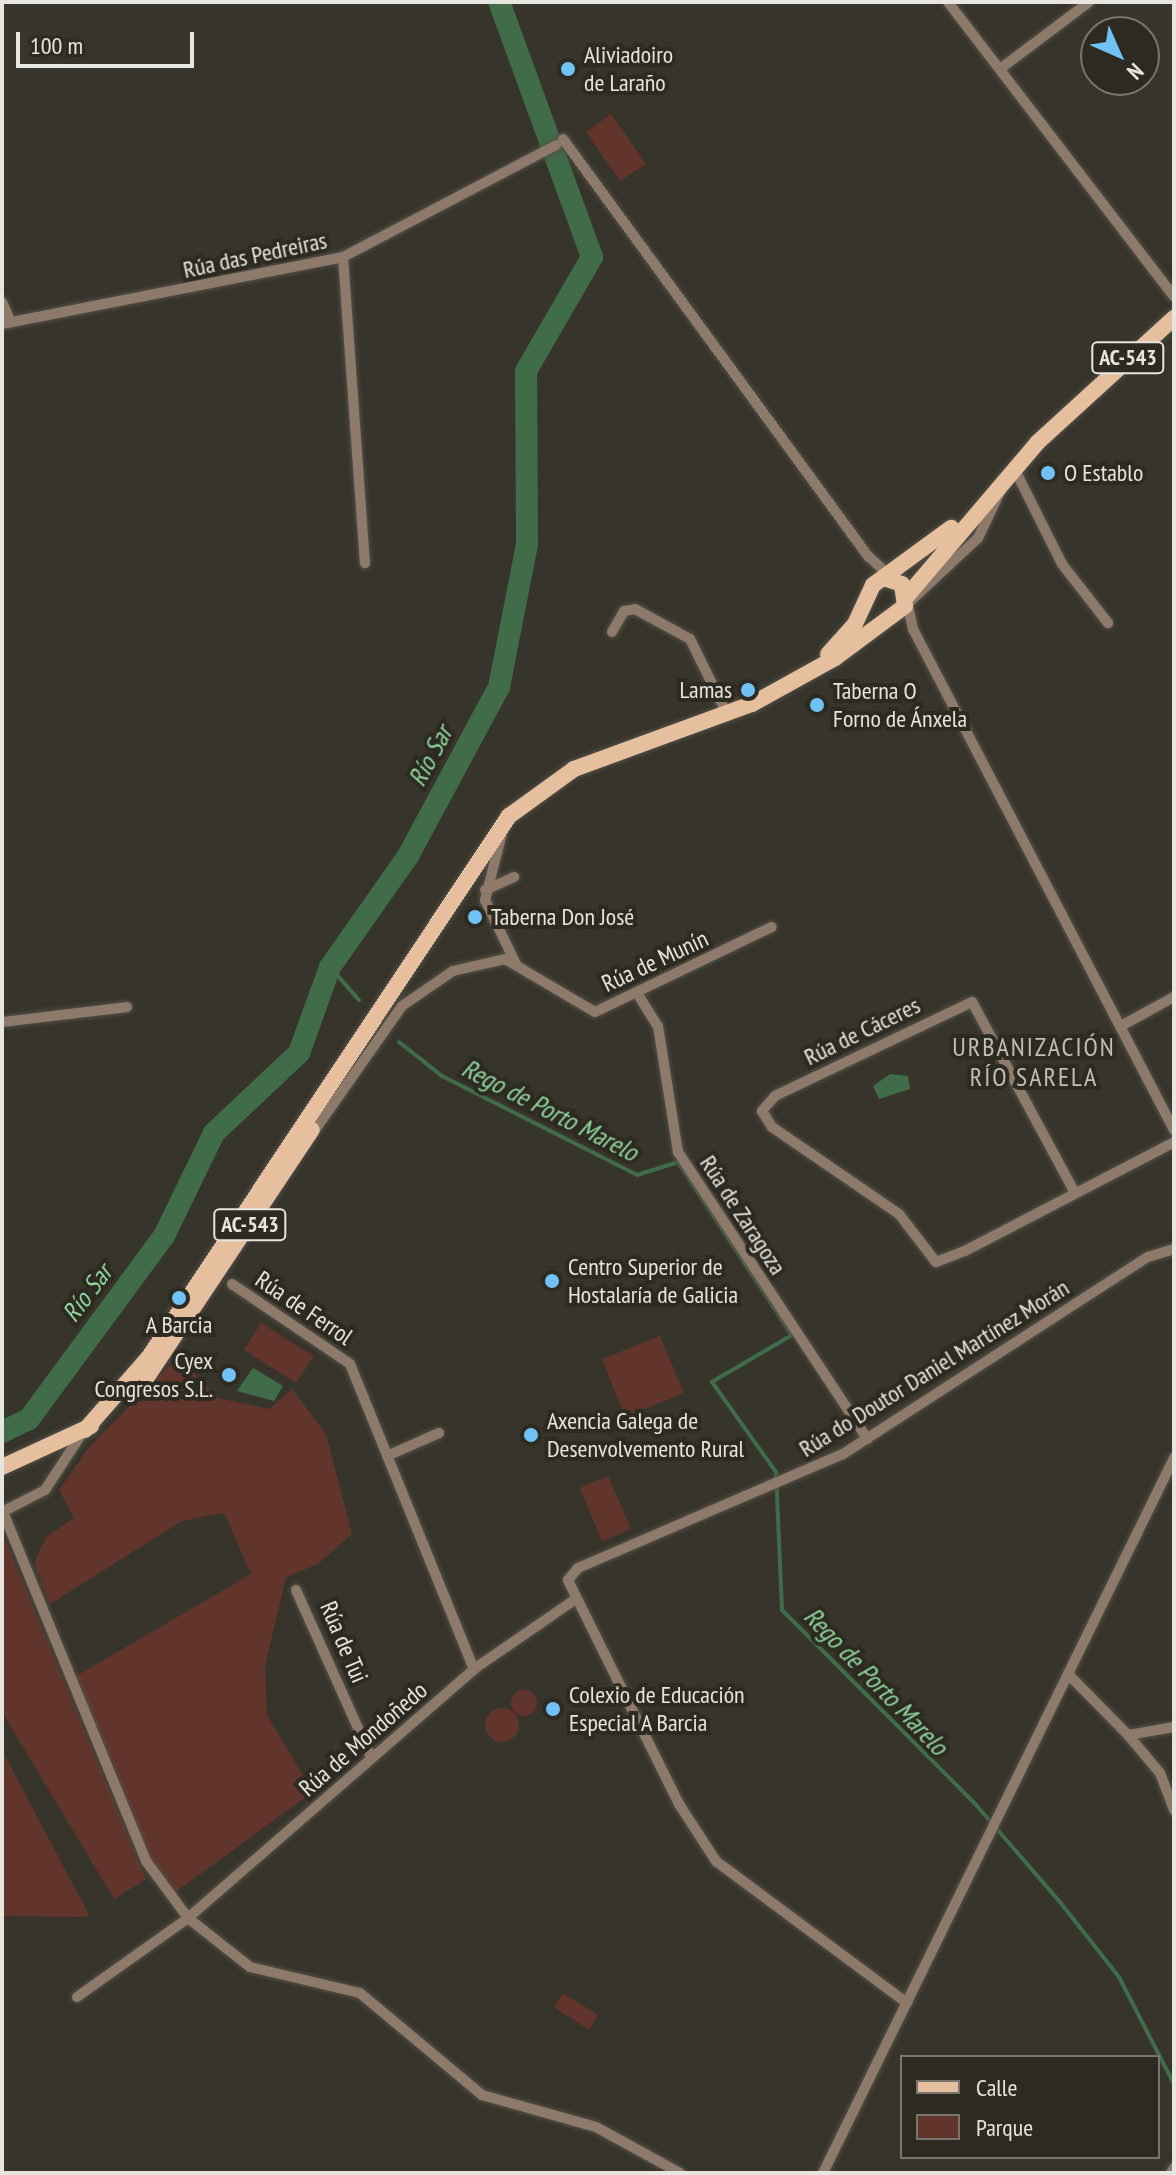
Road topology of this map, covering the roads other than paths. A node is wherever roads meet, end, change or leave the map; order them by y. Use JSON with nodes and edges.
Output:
{"nodes":[{"id":1,"x":948,"y":2,"type":"edge"},
{"id":2,"x":1089,"y":2,"type":"edge"},
{"id":3,"x":1000,"y":69,"type":"junction"},
{"id":4,"x":343,"y":257,"type":"junction"},
{"id":5,"x":1174,"y":296,"type":"edge"},
{"id":6,"x":2,"y":302,"type":"edge"},
{"id":7,"x":1174,"y":318,"type":"edge"},
{"id":8,"x":6,"y":323,"type":"edge"},
{"id":9,"x":1009,"y":474,"type":"junction"},
{"id":10,"x":975,"y":509,"type":"junction"},
{"id":11,"x":868,"y":556,"type":"junction"},
{"id":12,"x":365,"y":563,"type":"dead end"},
{"id":13,"x":889,"y":575,"type":"junction"},
{"id":14,"x":870,"y":593,"type":"junction"},
{"id":15,"x":898,"y":610,"type":"junction"},
{"id":16,"x":1108,"y":623,"type":"dead end"},
{"id":17,"x":913,"y":629,"type":"junction"},
{"id":18,"x":612,"y":632,"type":"dead end"},
{"id":19,"x":796,"y":681,"type":"junction"},
{"id":20,"x":727,"y":714,"type":"junction"},
{"id":21,"x":505,"y":820,"type":"junction"},
{"id":22,"x":514,"y":877,"type":"dead end"},
{"id":23,"x":485,"y":890,"type":"junction"},
{"id":24,"x":772,"y":927,"type":"dead end"},
{"id":25,"x":426,"y":938,"type":"junction"},
{"id":26,"x":516,"y":964,"type":"junction"},
{"id":27,"x":406,"y":975,"type":"junction"},
{"id":28,"x":429,"y":983,"type":"junction"},
{"id":29,"x":637,"y":993,"type":"junction"},
{"id":30,"x":1174,"y":997,"type":"edge"},
{"id":31,"x":127,"y":1007,"type":"dead end"},
{"id":32,"x":2,"y":1022,"type":"edge"},
{"id":33,"x":1121,"y":1026,"type":"junction"},
{"id":34,"x":1174,"y":1130,"type":"edge"},
{"id":35,"x":1174,"y":1142,"type":"edge"},
{"id":36,"x":298,"y":1151,"type":"junction"},
{"id":37,"x":1075,"y":1193,"type":"junction"},
{"id":38,"x":1174,"y":1249,"type":"edge"},
{"id":39,"x":232,"y":1284,"type":"dead end"},
{"id":40,"x":85,"y":1430,"type":"junction"},
{"id":41,"x":439,"y":1433,"type":"dead end"},
{"id":42,"x":867,"y":1439,"type":"junction"},
{"id":43,"x":387,"y":1456,"type":"junction"},
{"id":44,"x":1174,"y":1458,"type":"edge"},
{"id":45,"x":7,"y":1466,"type":"edge"},
{"id":46,"x":3,"y":1512,"type":"edge"},
{"id":47,"x":296,"y":1590,"type":"dead end"},
{"id":48,"x":573,"y":1601,"type":"junction"},
{"id":49,"x":474,"y":1669,"type":"junction"},
{"id":50,"x":1068,"y":1674,"type":"junction"},
{"id":51,"x":1174,"y":1727,"type":"edge"},
{"id":52,"x":1128,"y":1735,"type":"junction"},
{"id":53,"x":371,"y":1757,"type":"junction"},
{"id":54,"x":1174,"y":1810,"type":"edge"},
{"id":55,"x":188,"y":1918,"type":"junction"},
{"id":56,"x":77,"y":1997,"type":"dead end"},
{"id":57,"x":907,"y":2003,"type":"junction"},
{"id":58,"x":1174,"y":2168,"type":"edge"},
{"id":59,"x":680,"y":2173,"type":"edge"},
{"id":60,"x":823,"y":2173,"type":"edge"},
{"id":61,"x":1171,"y":2173,"type":"edge"}],
"edges":[{"from":1,"to":3,"type":"street"},
{"from":2,"to":3,"type":"street"},
{"from":3,"to":5,"type":"street"},
{"from":4,"to":8,"type":"street","name":"Rúa das Pedreiras"},
{"from":4,"to":11,"type":"street","name":"Rúa das Pedreiras"},
{"from":4,"to":12,"type":"street"},
{"from":6,"to":8,"type":"street"},
{"from":7,"to":9,"type":"main road","number":"AC-543"},
{"from":9,"to":10,"type":"main road","number":"AC-543"},
{"from":9,"to":15,"type":"street"},
{"from":9,"to":16,"type":"street"},
{"from":10,"to":13,"type":"main road","number":"AC-543"},
{"from":10,"to":15,"type":"main road","number":"AC-543"},
{"from":11,"to":13,"type":"street"},
{"from":11,"to":14,"type":"street"},
{"from":13,"to":14,"type":"main road","number":"AC-543"},
{"from":13,"to":15,"type":"main road"},
{"from":14,"to":15,"type":"main road"},
{"from":14,"to":19,"type":"main road","number":"AC-543"},
{"from":15,"to":17,"type":"street"},
{"from":15,"to":17,"type":"street"},
{"from":15,"to":19,"type":"main road","number":"AC-543"},
{"from":17,"to":33,"type":"street"},
{"from":18,"to":20,"type":"street"},
{"from":19,"to":20,"type":"main road","number":"AC-543"},
{"from":20,"to":21,"type":"main road","number":"AC-543"},
{"from":21,"to":23,"type":"street"},
{"from":21,"to":25,"type":"main road","number":"AC-543"},
{"from":22,"to":23,"type":"street"},
{"from":23,"to":26,"type":"street"},
{"from":24,"to":29,"type":"street","name":"Rúa de Munín"},
{"from":25,"to":27,"type":"main road","number":"AC-543"},
{"from":25,"to":40,"type":"main road","number":"AC-543"},
{"from":26,"to":28,"type":"street","name":"Rúa de Munín"},
{"from":26,"to":29,"type":"street","name":"Rúa de Munín"},
{"from":27,"to":28,"type":"street"},
{"from":27,"to":36,"type":"main road","number":"AC-543"},
{"from":28,"to":36,"type":"street","name":"Rúa de Munín"},
{"from":29,"to":42,"type":"street","name":"Rúa de Zaragoza"},
{"from":30,"to":33,"type":"street"},
{"from":31,"to":32,"type":"street"},
{"from":33,"to":34,"type":"street"},
{"from":35,"to":37,"type":"street"},
{"from":36,"to":40,"type":"main road","number":"AC-543"},
{"from":37,"to":37,"type":"street","name":"Rúa de Cáceres"},
{"from":38,"to":42,"type":"street","name":"Rúa do Doutor Daniel Martínez Morán"},
{"from":39,"to":43,"type":"street","name":"Rúa de Ferrol"},
{"from":40,"to":45,"type":"main road","number":"AC-543"},
{"from":40,"to":46,"type":"street"},
{"from":41,"to":43,"type":"street"},
{"from":42,"to":48,"type":"street","name":"Rúa do Doutor Daniel Martínez Morán"},
{"from":43,"to":49,"type":"street","name":"Rúa de Ferrol"},
{"from":44,"to":50,"type":"street"},
{"from":46,"to":55,"type":"street"},
{"from":47,"to":53,"type":"street","name":"Rúa de Tui"},
{"from":48,"to":49,"type":"street","name":"Rúa de Mondoñedo"},
{"from":48,"to":57,"type":"street"},
{"from":49,"to":53,"type":"street","name":"Rúa de Mondoñedo"},
{"from":50,"to":52,"type":"street"},
{"from":50,"to":57,"type":"street"},
{"from":51,"to":52,"type":"street"},
{"from":52,"to":54,"type":"street"},
{"from":53,"to":55,"type":"street","name":"Rúa de Mondoñedo"},
{"from":55,"to":56,"type":"street","name":"Rúa de Mondoñedo"},
{"from":55,"to":59,"type":"street"},
{"from":57,"to":60,"type":"street"},
{"from":58,"to":61,"type":"street"}]}
